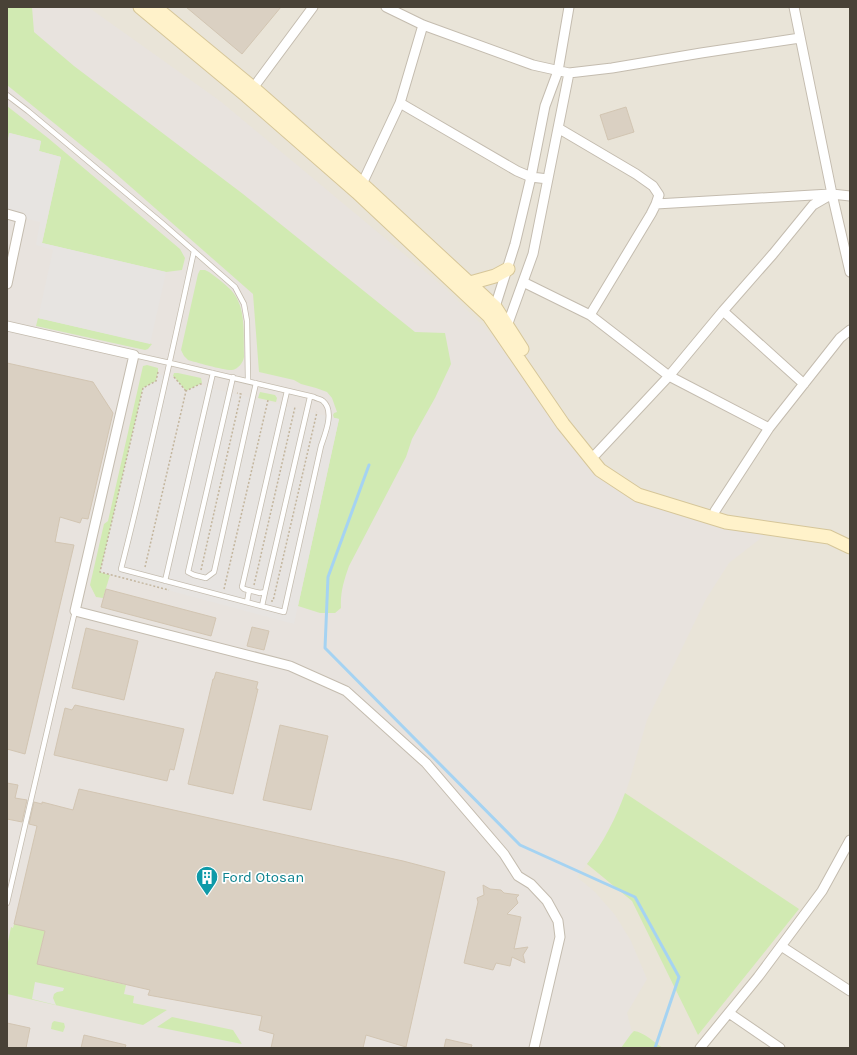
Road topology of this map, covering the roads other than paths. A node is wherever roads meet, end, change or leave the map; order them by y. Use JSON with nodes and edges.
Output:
{"nodes":[{"id":1,"x":140,"y":7,"type":"edge"},
{"id":2,"x":155,"y":7,"type":"edge"},
{"id":3,"x":313,"y":7,"type":"edge"},
{"id":4,"x":386,"y":7,"type":"edge"},
{"id":5,"x":569,"y":7,"type":"edge"},
{"id":6,"x":794,"y":7,"type":"edge"},
{"id":7,"x":423,"y":25,"type":"junction"},
{"id":8,"x":800,"y":38,"type":"junction"},
{"id":9,"x":558,"y":71,"type":"junction"},
{"id":10,"x":569,"y":73,"type":"junction"},
{"id":11,"x":253,"y":88,"type":"junction"},
{"id":12,"x":7,"y":95,"type":"edge"},
{"id":13,"x":400,"y":104,"type":"junction"},
{"id":14,"x":558,"y":128,"type":"junction"},
{"id":15,"x":531,"y":177,"type":"junction"},
{"id":16,"x":548,"y":179,"type":"junction"},
{"id":17,"x":362,"y":184,"type":"junction"},
{"id":18,"x":832,"y":194,"type":"junction"},
{"id":19,"x":850,"y":196,"type":"edge"},
{"id":20,"x":656,"y":204,"type":"junction"},
{"id":21,"x":7,"y":214,"type":"edge"},
{"id":22,"x":194,"y":251,"type":"junction"},
{"id":23,"x":508,"y":269,"type":"junction"},
{"id":24,"x":850,"y":272,"type":"edge"},
{"id":25,"x":523,"y":282,"type":"junction"},
{"id":26,"x":470,"y":283,"type":"junction"},
{"id":27,"x":7,"y":284,"type":"edge"},
{"id":28,"x":495,"y":307,"type":"junction"},
{"id":29,"x":723,"y":311,"type":"junction"},
{"id":30,"x":590,"y":315,"type":"junction"},
{"id":31,"x":7,"y":326,"type":"edge"},
{"id":32,"x":507,"y":326,"type":"junction"},
{"id":33,"x":850,"y":330,"type":"edge"},
{"id":34,"x":134,"y":355,"type":"junction"},
{"id":35,"x":170,"y":362,"type":"junction"},
{"id":36,"x":214,"y":373,"type":"junction"},
{"id":37,"x":669,"y":376,"type":"junction"},
{"id":38,"x":233,"y":378,"type":"junction"},
{"id":39,"x":248,"y":381,"type":"junction"},
{"id":40,"x":256,"y":383,"type":"junction"},
{"id":41,"x":804,"y":384,"type":"junction"},
{"id":42,"x":287,"y":391,"type":"junction"},
{"id":43,"x":310,"y":396,"type":"junction"},
{"id":44,"x":769,"y":428,"type":"junction"},
{"id":45,"x":596,"y":454,"type":"junction"},
{"id":46,"x":715,"y":511,"type":"junction"},
{"id":47,"x":850,"y":540,"type":"edge"},
{"id":48,"x":850,"y":547,"type":"edge"},
{"id":49,"x":165,"y":581,"type":"junction"},
{"id":50,"x":251,"y":591,"type":"junction"},
{"id":51,"x":265,"y":592,"type":"junction"},
{"id":52,"x":247,"y":602,"type":"junction"},
{"id":53,"x":262,"y":606,"type":"junction"},
{"id":54,"x":75,"y":611,"type":"junction"},
{"id":55,"x":850,"y":840,"type":"edge"},
{"id":56,"x":7,"y":903,"type":"edge"},
{"id":57,"x":781,"y":946,"type":"junction"},
{"id":58,"x":850,"y":991,"type":"edge"},
{"id":59,"x":729,"y":1013,"type":"junction"},
{"id":60,"x":534,"y":1048,"type":"edge"},
{"id":61,"x":700,"y":1048,"type":"edge"},
{"id":62,"x":780,"y":1048,"type":"edge"}],
"edges":[{"from":1,"to":48,"type":"main road"},
{"from":2,"to":11,"type":"main road"},
{"from":3,"to":11,"type":"street"},
{"from":4,"to":7,"type":"street"},
{"from":5,"to":9,"type":"street"},
{"from":6,"to":8,"type":"street"},
{"from":7,"to":9,"type":"street"},
{"from":7,"to":13,"type":"street"},
{"from":8,"to":10,"type":"street"},
{"from":8,"to":18,"type":"street"},
{"from":9,"to":10,"type":"street"},
{"from":9,"to":15,"type":"street"},
{"from":10,"to":14,"type":"street"},
{"from":11,"to":17,"type":"main road"},
{"from":12,"to":22,"type":"lane"},
{"from":13,"to":15,"type":"street"},
{"from":13,"to":17,"type":"street"},
{"from":14,"to":16,"type":"street"},
{"from":14,"to":20,"type":"street"},
{"from":15,"to":16,"type":"street"},
{"from":15,"to":23,"type":"street"},
{"from":16,"to":25,"type":"street"},
{"from":17,"to":26,"type":"main road"},
{"from":18,"to":19,"type":"street"},
{"from":18,"to":20,"type":"street"},
{"from":18,"to":24,"type":"street"},
{"from":18,"to":29,"type":"street"},
{"from":20,"to":30,"type":"street"},
{"from":21,"to":27,"type":"street"},
{"from":22,"to":35,"type":"lane"},
{"from":22,"to":39,"type":"lane"},
{"from":23,"to":26,"type":"main road"},
{"from":23,"to":28,"type":"street"},
{"from":25,"to":30,"type":"street"},
{"from":25,"to":32,"type":"street"},
{"from":26,"to":28,"type":"main road"},
{"from":28,"to":32,"type":"main road"},
{"from":29,"to":37,"type":"street"},
{"from":29,"to":41,"type":"street"},
{"from":30,"to":37,"type":"street"},
{"from":31,"to":34,"type":"street"},
{"from":32,"to":45,"type":"main road"},
{"from":33,"to":41,"type":"street"},
{"from":34,"to":35,"type":"lane"},
{"from":34,"to":54,"type":"street"},
{"from":35,"to":36,"type":"lane"},
{"from":35,"to":49,"type":"lane"},
{"from":36,"to":38,"type":"lane"},
{"from":36,"to":49,"type":"lane"},
{"from":37,"to":44,"type":"street"},
{"from":37,"to":45,"type":"street"},
{"from":38,"to":39,"type":"lane"},
{"from":38,"to":40,"type":"lane"},
{"from":39,"to":40,"type":"lane"},
{"from":40,"to":42,"type":"lane"},
{"from":41,"to":44,"type":"street"},
{"from":42,"to":43,"type":"lane"},
{"from":42,"to":50,"type":"lane"},
{"from":43,"to":51,"type":"lane"},
{"from":43,"to":53,"type":"lane"},
{"from":44,"to":46,"type":"street"},
{"from":45,"to":46,"type":"main road"},
{"from":46,"to":47,"type":"main road"},
{"from":49,"to":52,"type":"lane"},
{"from":50,"to":51,"type":"lane"},
{"from":50,"to":52,"type":"lane"},
{"from":51,"to":53,"type":"lane"},
{"from":52,"to":53,"type":"lane"},
{"from":54,"to":56,"type":"lane"},
{"from":54,"to":60,"type":"street"},
{"from":55,"to":57,"type":"street"},
{"from":57,"to":58,"type":"street"},
{"from":57,"to":59,"type":"street"},
{"from":59,"to":61,"type":"street"},
{"from":59,"to":62,"type":"street"}]}
